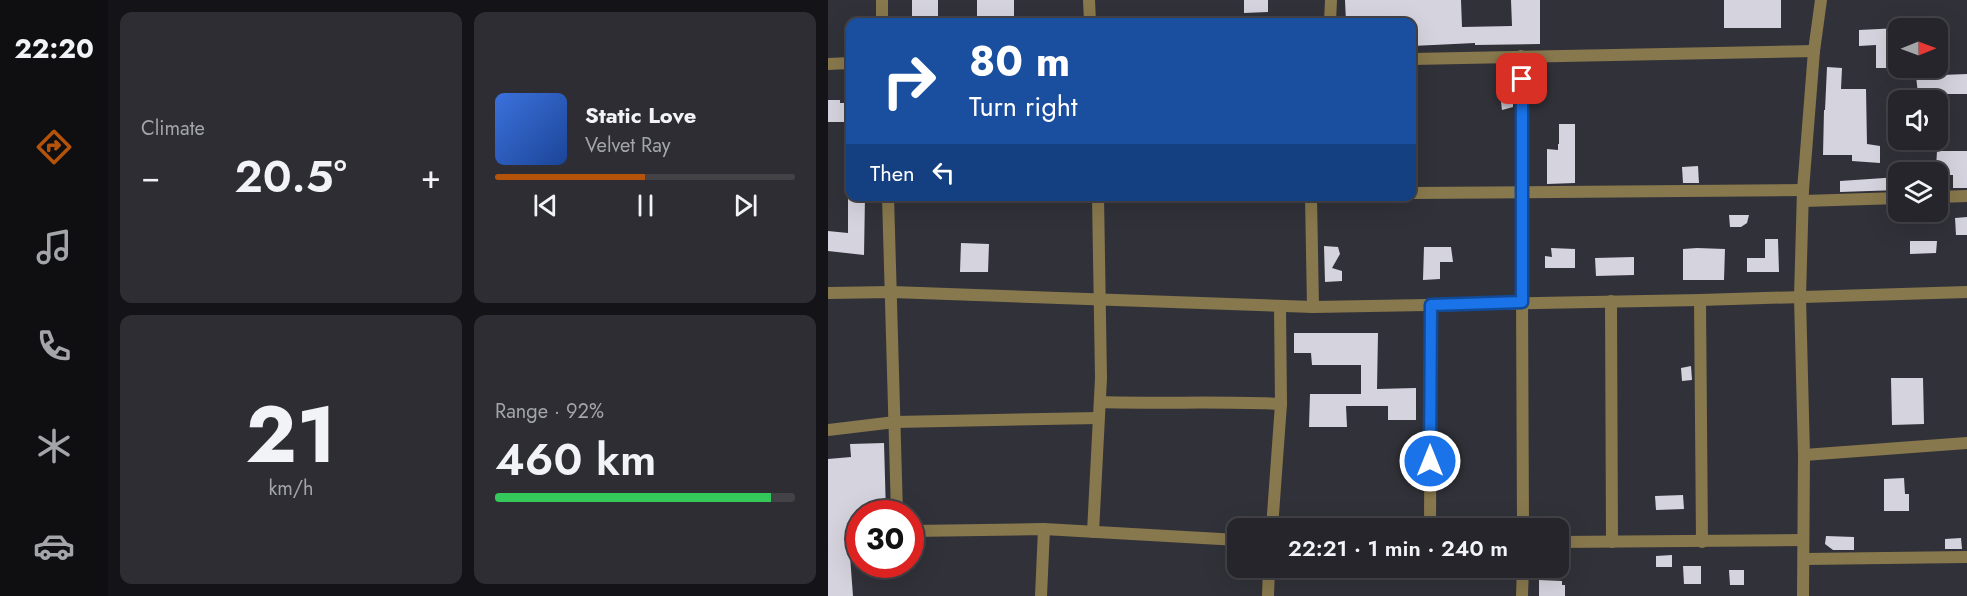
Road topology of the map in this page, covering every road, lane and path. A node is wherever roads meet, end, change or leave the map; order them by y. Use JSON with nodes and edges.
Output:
{"nodes":[{"id":1,"x":882,"y":0,"type":"edge"},
{"id":2,"x":1089,"y":0,"type":"edge"},
{"id":3,"x":1330,"y":0,"type":"edge"},
{"id":4,"x":1821,"y":0,"type":"edge"},
{"id":5,"x":882,"y":18,"type":"edge"},
{"id":6,"x":1090,"y":18,"type":"edge"},
{"id":7,"x":1330,"y":18,"type":"edge"},
{"id":8,"x":1814,"y":51,"type":"junction"},
{"id":9,"x":1521,"y":56,"type":"junction"},
{"id":10,"x":1416,"y":59,"type":"edge"},
{"id":11,"x":846,"y":63,"type":"edge"},
{"id":12,"x":828,"y":64,"type":"edge"},
{"id":13,"x":1522,"y":191,"type":"junction"},
{"id":14,"x":1416,"y":193,"type":"edge"},
{"id":15,"x":1803,"y":195,"type":"junction"},
{"id":16,"x":1967,"y":196,"type":"edge"},
{"id":17,"x":1948,"y":197,"type":"edge"},
{"id":18,"x":1888,"y":198,"type":"edge"},
{"id":19,"x":888,"y":201,"type":"edge"},
{"id":20,"x":1098,"y":201,"type":"edge"},
{"id":21,"x":1311,"y":201,"type":"edge"},
{"id":22,"x":892,"y":292,"type":"junction"},
{"id":23,"x":1967,"y":292,"type":"edge"},
{"id":24,"x":828,"y":293,"type":"edge"},
{"id":25,"x":1800,"y":297,"type":"junction"},
{"id":26,"x":1100,"y":300,"type":"junction"},
{"id":27,"x":1700,"y":300,"type":"junction"},
{"id":28,"x":1611,"y":301,"type":"junction"},
{"id":29,"x":1522,"y":302,"type":"junction"},
{"id":30,"x":1431,"y":305,"type":"junction"},
{"id":31,"x":1280,"y":307,"type":"junction"},
{"id":32,"x":1313,"y":307,"type":"junction"},
{"id":33,"x":1100,"y":402,"type":"junction"},
{"id":34,"x":1281,"y":404,"type":"junction"},
{"id":35,"x":1098,"y":418,"type":"junction"},
{"id":36,"x":895,"y":422,"type":"junction"},
{"id":37,"x":828,"y":430,"type":"edge"},
{"id":38,"x":1967,"y":443,"type":"edge"},
{"id":39,"x":1804,"y":455,"type":"junction"},
{"id":40,"x":897,"y":500,"type":"edge"},
{"id":41,"x":1273,"y":518,"type":"edge"},
{"id":42,"x":1430,"y":518,"type":"edge"},
{"id":43,"x":1523,"y":518,"type":"edge"},
{"id":44,"x":1044,"y":529,"type":"junction"},
{"id":45,"x":924,"y":531,"type":"edge"},
{"id":46,"x":1093,"y":532,"type":"junction"},
{"id":47,"x":1227,"y":539,"type":"edge"},
{"id":48,"x":1803,"y":540,"type":"junction"},
{"id":49,"x":1569,"y":542,"type":"edge"},
{"id":50,"x":1611,"y":542,"type":"junction"},
{"id":51,"x":1702,"y":542,"type":"junction"},
{"id":52,"x":1967,"y":557,"type":"edge"},
{"id":53,"x":1804,"y":558,"type":"junction"},
{"id":54,"x":1269,"y":578,"type":"edge"},
{"id":55,"x":1523,"y":578,"type":"edge"},
{"id":56,"x":1041,"y":596,"type":"edge"},
{"id":57,"x":1268,"y":596,"type":"edge"},
{"id":58,"x":1522,"y":596,"type":"edge"},
{"id":59,"x":1803,"y":596,"type":"edge"}],
"edges":[{"from":1,"to":5,"type":"street"},
{"from":2,"to":6,"type":"street"},
{"from":3,"to":7,"type":"street"},
{"from":4,"to":8,"type":"street"},
{"from":8,"to":9,"type":"street"},
{"from":8,"to":15,"type":"street"},
{"from":9,"to":10,"type":"street"},
{"from":9,"to":13,"type":"street"},
{"from":11,"to":12,"type":"street"},
{"from":13,"to":14,"type":"street"},
{"from":13,"to":15,"type":"street"},
{"from":13,"to":29,"type":"street"},
{"from":15,"to":18,"type":"street"},
{"from":15,"to":25,"type":"street"},
{"from":16,"to":17,"type":"street"},
{"from":19,"to":22,"type":"street"},
{"from":20,"to":26,"type":"street"},
{"from":21,"to":32,"type":"street"},
{"from":22,"to":24,"type":"street"},
{"from":22,"to":26,"type":"street"},
{"from":22,"to":36,"type":"street"},
{"from":23,"to":25,"type":"street"},
{"from":25,"to":27,"type":"street"},
{"from":25,"to":39,"type":"street"},
{"from":26,"to":31,"type":"street"},
{"from":26,"to":33,"type":"street"},
{"from":27,"to":28,"type":"street"},
{"from":27,"to":51,"type":"street"},
{"from":28,"to":29,"type":"street"},
{"from":28,"to":50,"type":"street"},
{"from":29,"to":30,"type":"street"},
{"from":29,"to":43,"type":"street"},
{"from":30,"to":32,"type":"street"},
{"from":30,"to":42,"type":"street"},
{"from":31,"to":32,"type":"street"},
{"from":31,"to":34,"type":"street"},
{"from":33,"to":34,"type":"street"},
{"from":33,"to":35,"type":"street"},
{"from":34,"to":41,"type":"street"},
{"from":35,"to":36,"type":"street"},
{"from":35,"to":46,"type":"street"},
{"from":36,"to":37,"type":"street"},
{"from":36,"to":40,"type":"street"},
{"from":38,"to":39,"type":"street"},
{"from":39,"to":48,"type":"street"},
{"from":44,"to":45,"type":"street"},
{"from":44,"to":46,"type":"street"},
{"from":44,"to":56,"type":"street"},
{"from":46,"to":47,"type":"street"},
{"from":48,"to":51,"type":"street"},
{"from":48,"to":53,"type":"street"},
{"from":49,"to":50,"type":"street"},
{"from":50,"to":51,"type":"street"},
{"from":52,"to":53,"type":"street"},
{"from":53,"to":59,"type":"street"},
{"from":54,"to":57,"type":"street"},
{"from":55,"to":58,"type":"street"}]}
